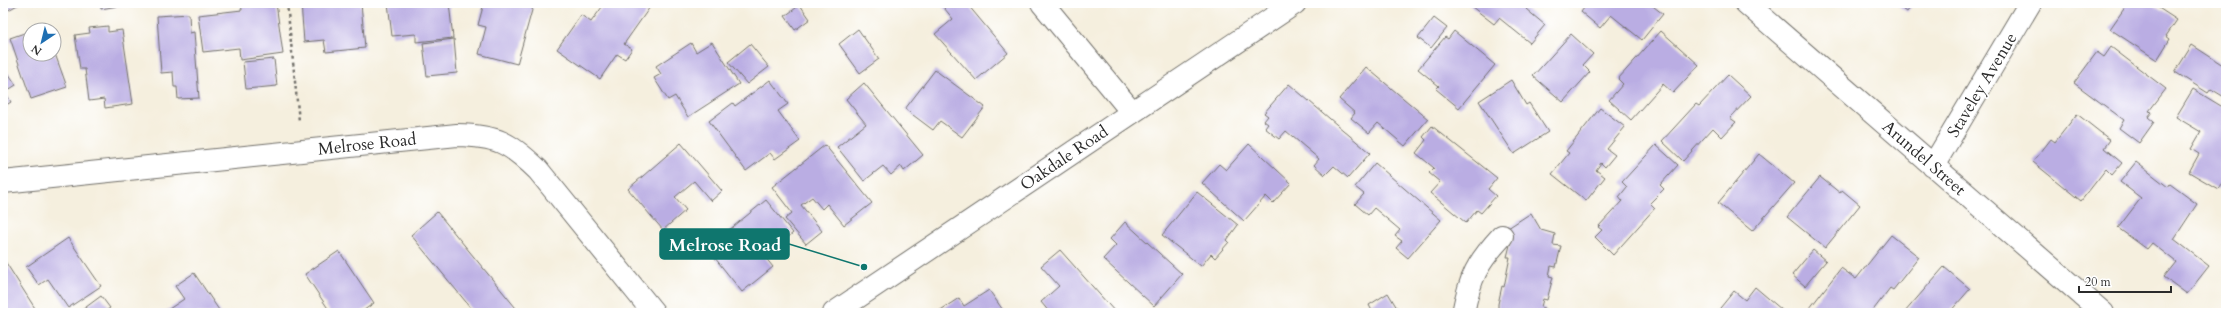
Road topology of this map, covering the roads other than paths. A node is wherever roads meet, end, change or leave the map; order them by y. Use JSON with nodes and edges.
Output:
{"nodes":[{"id":1,"x":1042,"y":3,"type":"edge"},
{"id":2,"x":1295,"y":3,"type":"edge"},
{"id":3,"x":1746,"y":3,"type":"edge"},
{"id":4,"x":2030,"y":3,"type":"edge"},
{"id":5,"x":1132,"y":112,"type":"junction"},
{"id":6,"x":1933,"y":166,"type":"junction"},
{"id":7,"x":3,"y":182,"type":"edge"},
{"id":8,"x":1502,"y":236,"type":"dead end"},
{"id":9,"x":654,"y":313,"type":"edge"},
{"id":10,"x":834,"y":313,"type":"edge"},
{"id":11,"x":1463,"y":313,"type":"edge"},
{"id":12,"x":2103,"y":313,"type":"edge"}],
"edges":[{"from":1,"to":5,"type":"street"},
{"from":2,"to":5,"type":"street","name":"Oakdale Road"},
{"from":3,"to":6,"type":"street","name":"Arundel Street"},
{"from":4,"to":6,"type":"street","name":"Staveley Avenue"},
{"from":5,"to":10,"type":"street","name":"Oakdale Road"},
{"from":6,"to":12,"type":"street","name":"Arundel Street"},
{"from":7,"to":9,"type":"street","name":"Melrose Road"},
{"from":8,"to":11,"type":"street"}]}
